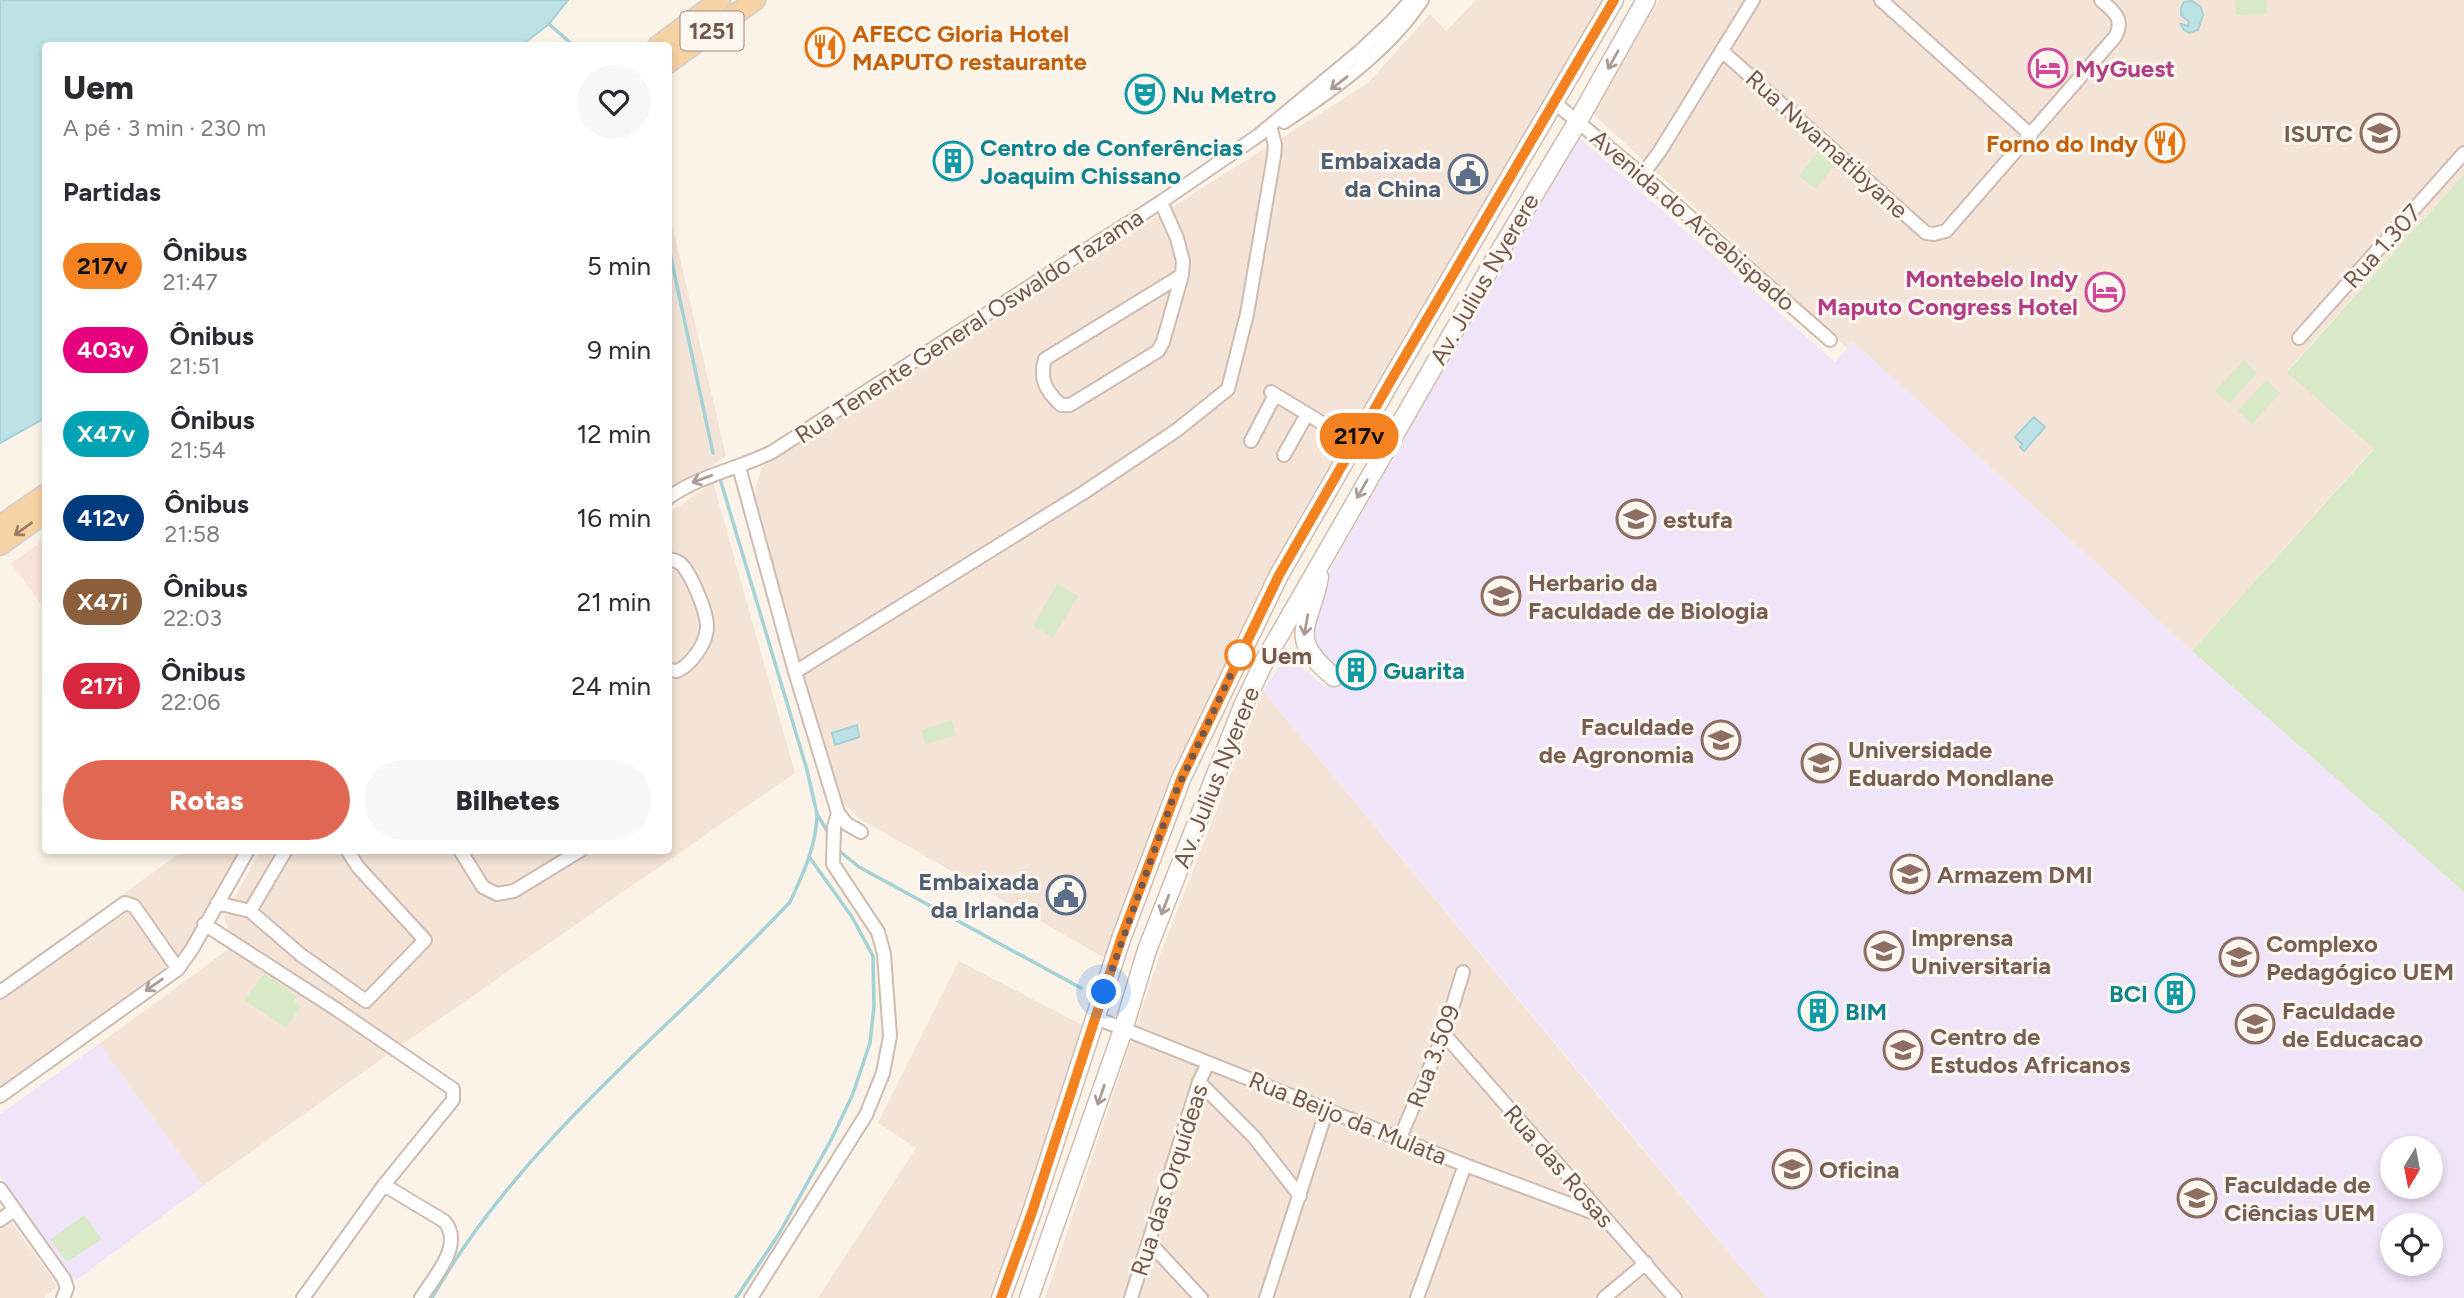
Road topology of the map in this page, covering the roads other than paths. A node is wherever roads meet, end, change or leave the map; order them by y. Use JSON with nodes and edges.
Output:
{"nodes":[{"id":1,"x":720,"y":0,"type":"edge"},
{"id":2,"x":755,"y":0,"type":"edge"},
{"id":3,"x":1411,"y":0,"type":"edge"},
{"id":4,"x":1422,"y":0,"type":"edge"},
{"id":5,"x":1614,"y":0,"type":"edge"},
{"id":6,"x":1646,"y":0,"type":"edge"},
{"id":7,"x":1753,"y":0,"type":"edge"},
{"id":8,"x":1881,"y":0,"type":"edge"},
{"id":9,"x":2101,"y":0,"type":"edge"},
{"id":10,"x":663,"y":42,"type":"edge"},
{"id":11,"x":1722,"y":51,"type":"junction"},
{"id":12,"x":672,"y":60,"type":"edge"},
{"id":13,"x":1555,"y":103,"type":"junction"},
{"id":14,"x":1578,"y":121,"type":"junction"},
{"id":15,"x":1265,"y":132,"type":"junction"},
{"id":16,"x":2031,"y":135,"type":"junction"},
{"id":17,"x":2464,"y":153,"type":"edge"},
{"id":18,"x":1642,"y":175,"type":"junction"},
{"id":19,"x":1161,"y":202,"type":"junction"},
{"id":20,"x":1182,"y":275,"type":"junction"},
{"id":21,"x":2299,"y":338,"type":"dead end"},
{"id":22,"x":1830,"y":340,"type":"dead end"},
{"id":23,"x":1307,"y":414,"type":"junction"},
{"id":24,"x":1251,"y":441,"type":"dead end"},
{"id":25,"x":1355,"y":443,"type":"junction"},
{"id":26,"x":1284,"y":455,"type":"dead end"},
{"id":27,"x":739,"y":467,"type":"junction"},
{"id":28,"x":672,"y":496,"type":"edge"},
{"id":29,"x":42,"y":497,"type":"edge"},
{"id":30,"x":42,"y":515,"type":"edge"},
{"id":31,"x":0,"y":526,"type":"edge"},
{"id":32,"x":0,"y":545,"type":"edge"},
{"id":33,"x":672,"y":560,"type":"edge"},
{"id":34,"x":1319,"y":563,"type":"junction"},
{"id":35,"x":790,"y":654,"type":"junction"},
{"id":36,"x":819,"y":658,"type":"junction"},
{"id":37,"x":672,"y":670,"type":"edge"},
{"id":38,"x":794,"y":672,"type":"junction"},
{"id":39,"x":1334,"y":677,"type":"dead end"},
{"id":40,"x":838,"y":813,"type":"junction"},
{"id":41,"x":861,"y":832,"type":"dead end"},
{"id":42,"x":246,"y":854,"type":"edge"},
{"id":43,"x":284,"y":854,"type":"edge"},
{"id":44,"x":350,"y":854,"type":"edge"},
{"id":45,"x":462,"y":854,"type":"edge"},
{"id":46,"x":574,"y":854,"type":"edge"},
{"id":47,"x":217,"y":903,"type":"junction"},
{"id":48,"x":250,"y":911,"type":"junction"},
{"id":49,"x":204,"y":924,"type":"junction"},
{"id":50,"x":178,"y":969,"type":"junction"},
{"id":51,"x":1463,"y":972,"type":"dead end"},
{"id":52,"x":0,"y":992,"type":"edge"},
{"id":53,"x":1096,"y":1018,"type":"junction"},
{"id":54,"x":1123,"y":1030,"type":"junction"},
{"id":55,"x":1444,"y":1034,"type":"junction"},
{"id":56,"x":1208,"y":1063,"type":"junction"},
{"id":57,"x":1199,"y":1082,"type":"junction"},
{"id":58,"x":0,"y":1096,"type":"edge"},
{"id":59,"x":1327,"y":1109,"type":"junction"},
{"id":60,"x":1401,"y":1138,"type":"junction"},
{"id":61,"x":1465,"y":1165,"type":"junction"},
{"id":62,"x":384,"y":1185,"type":"junction"},
{"id":63,"x":0,"y":1189,"type":"edge"},
{"id":64,"x":1300,"y":1196,"type":"junction"},
{"id":65,"x":14,"y":1210,"type":"junction"},
{"id":66,"x":1602,"y":1216,"type":"junction"},
{"id":67,"x":0,"y":1220,"type":"edge"},
{"id":68,"x":1150,"y":1243,"type":"junction"},
{"id":69,"x":1646,"y":1263,"type":"junction"},
{"id":70,"x":1421,"y":1297,"type":"edge"},
{"id":71,"x":63,"y":1298,"type":"edge"},
{"id":72,"x":303,"y":1298,"type":"edge"},
{"id":73,"x":421,"y":1298,"type":"edge"},
{"id":74,"x":751,"y":1298,"type":"edge"},
{"id":75,"x":1001,"y":1298,"type":"edge"},
{"id":76,"x":1029,"y":1298,"type":"edge"},
{"id":77,"x":1131,"y":1298,"type":"edge"},
{"id":78,"x":1201,"y":1298,"type":"edge"},
{"id":79,"x":1266,"y":1298,"type":"edge"},
{"id":80,"x":1604,"y":1298,"type":"edge"},
{"id":81,"x":1675,"y":1298,"type":"edge"}],
"edges":[{"from":1,"to":10,"type":"main road","number":"1251"},
{"from":2,"to":12,"type":"main road","number":"1251"},
{"from":3,"to":15,"type":"street","name":"Rua Tenente General Oswaldo Tazama"},
{"from":4,"to":15,"type":"street","name":"Rua Tenente General Oswaldo Tazama","one_way":true},
{"from":5,"to":13,"type":"main road","name":"Av. Julius Nyerere"},
{"from":6,"to":14,"type":"main road","name":"Av. Julius Nyerere","one_way":true},
{"from":7,"to":11,"type":"street"},
{"from":8,"to":16,"type":"street"},
{"from":9,"to":16,"type":"street"},
{"from":11,"to":16,"type":"street","name":"Rua Nwamatibyane"},
{"from":11,"to":18,"type":"street"},
{"from":13,"to":14,"type":"street","name":"Avenida do Arcebispado"},
{"from":13,"to":25,"type":"main road","name":"Av. Julius Nyerere"},
{"from":14,"to":18,"type":"street","name":"Avenida do Arcebispado"},
{"from":14,"to":34,"type":"main road","name":"Av. Julius Nyerere","one_way":true},
{"from":15,"to":19,"type":"street","name":"Rua Tenente General Oswaldo Tazama"},
{"from":15,"to":36,"type":"street"},
{"from":17,"to":21,"type":"street","name":"Rua 1.307"},
{"from":18,"to":22,"type":"street","name":"Avenida do Arcebispado"},
{"from":19,"to":20,"type":"street"},
{"from":19,"to":27,"type":"street","name":"Rua Tenente General Oswaldo Tazama"},
{"from":20,"to":20,"type":"street"},
{"from":23,"to":24,"type":"street"},
{"from":23,"to":25,"type":"street"},
{"from":23,"to":26,"type":"street"},
{"from":25,"to":53,"type":"main road","name":"Av. Julius Nyerere"},
{"from":27,"to":28,"type":"street","name":"Rua Tenente General Oswaldo Tazama","one_way":true},
{"from":27,"to":35,"type":"street"},
{"from":29,"to":31,"type":"main road"},
{"from":30,"to":32,"type":"main road","one_way":true},
{"from":33,"to":37,"type":"street"},
{"from":34,"to":39,"type":"main road","one_way":true},
{"from":34,"to":54,"type":"main road","name":"Av. Julius Nyerere","one_way":true},
{"from":35,"to":36,"type":"street"},
{"from":35,"to":38,"type":"street"},
{"from":36,"to":38,"type":"street"},
{"from":38,"to":40,"type":"street"},
{"from":40,"to":41,"type":"street"},
{"from":40,"to":74,"type":"street"},
{"from":42,"to":47,"type":"street"},
{"from":43,"to":48,"type":"street"},
{"from":44,"to":48,"type":"street"},
{"from":45,"to":46,"type":"street"},
{"from":47,"to":48,"type":"street"},
{"from":47,"to":49,"type":"street"},
{"from":49,"to":50,"type":"street"},
{"from":49,"to":62,"type":"street"},
{"from":50,"to":52,"type":"street"},
{"from":50,"to":58,"type":"street","one_way":true},
{"from":51,"to":55,"type":"street","name":"Rua 3.509"},
{"from":53,"to":54,"type":"street","name":"Rua Beijo da Mulata"},
{"from":53,"to":75,"type":"main road","name":"Av. Julius Nyerere"},
{"from":54,"to":56,"type":"street","name":"Rua Beijo da Mulata"},
{"from":54,"to":76,"type":"main road","name":"Av. Julius Nyerere","one_way":true},
{"from":55,"to":60,"type":"street","name":"Rua 3.509"},
{"from":55,"to":66,"type":"street","name":"Rua das Rosas"},
{"from":56,"to":57,"type":"street","name":"Rua das Orquídeas"},
{"from":56,"to":59,"type":"street","name":"Rua Beijo da Mulata"},
{"from":57,"to":64,"type":"street"},
{"from":57,"to":68,"type":"street","name":"Rua das Orquídeas"},
{"from":59,"to":60,"type":"street","name":"Rua Beijo da Mulata"},
{"from":59,"to":64,"type":"street"},
{"from":60,"to":61,"type":"street","name":"Rua Beijo da Mulata"},
{"from":61,"to":66,"type":"street","name":"Rua Beijo da Mulata"},
{"from":61,"to":70,"type":"street"},
{"from":62,"to":72,"type":"street"},
{"from":62,"to":73,"type":"street"},
{"from":63,"to":65,"type":"street"},
{"from":64,"to":79,"type":"street"},
{"from":65,"to":67,"type":"street"},
{"from":65,"to":71,"type":"street"},
{"from":66,"to":69,"type":"street","name":"Rua das Rosas"},
{"from":68,"to":77,"type":"street","name":"Rua das Orquídeas"},
{"from":68,"to":78,"type":"street"},
{"from":69,"to":80,"type":"street"},
{"from":69,"to":81,"type":"street","name":"Rua das Rosas"}]}
